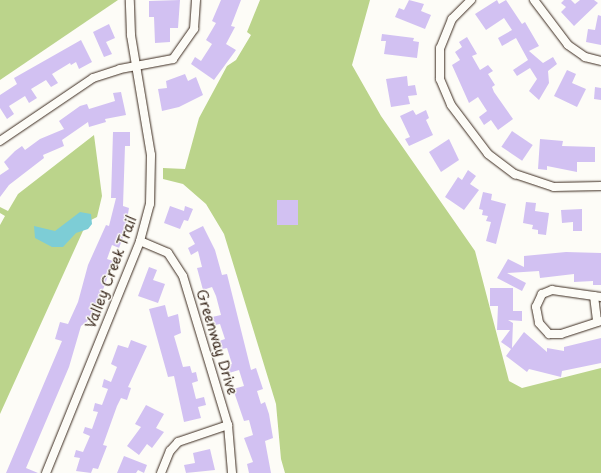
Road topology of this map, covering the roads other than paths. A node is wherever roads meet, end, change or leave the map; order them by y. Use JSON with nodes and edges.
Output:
{"nodes":[{"id":1,"x":130,"y":0,"type":"edge"},
{"id":2,"x":196,"y":0,"type":"edge"},
{"id":3,"x":472,"y":0,"type":"edge"},
{"id":4,"x":534,"y":0,"type":"edge"},
{"id":5,"x":601,"y":62,"type":"edge"},
{"id":6,"x":136,"y":66,"type":"junction"},
{"id":7,"x":0,"y":141,"type":"edge"},
{"id":8,"x":601,"y":186,"type":"edge"},
{"id":9,"x":140,"y":241,"type":"junction"},
{"id":10,"x":597,"y":297,"type":"edge"},
{"id":11,"x":599,"y":321,"type":"edge"},
{"id":12,"x":228,"y":425,"type":"junction"},
{"id":13,"x":46,"y":473,"type":"edge"},
{"id":14,"x":161,"y":473,"type":"edge"},
{"id":15,"x":232,"y":473,"type":"edge"}],
"edges":[{"from":1,"to":6,"type":"street","name":"Valley Creek Trail"},
{"from":2,"to":6,"type":"street"},
{"from":3,"to":8,"type":"street"},
{"from":4,"to":5,"type":"street"},
{"from":6,"to":7,"type":"street"},
{"from":6,"to":9,"type":"street","name":"Valley Creek Trail"},
{"from":9,"to":12,"type":"street","name":"Greenway Drive"},
{"from":9,"to":13,"type":"street","name":"Valley Creek Trail"},
{"from":10,"to":11,"type":"street"},
{"from":10,"to":11,"type":"street"},
{"from":12,"to":14,"type":"street"},
{"from":12,"to":15,"type":"street","name":"Greenway Drive"}]}
